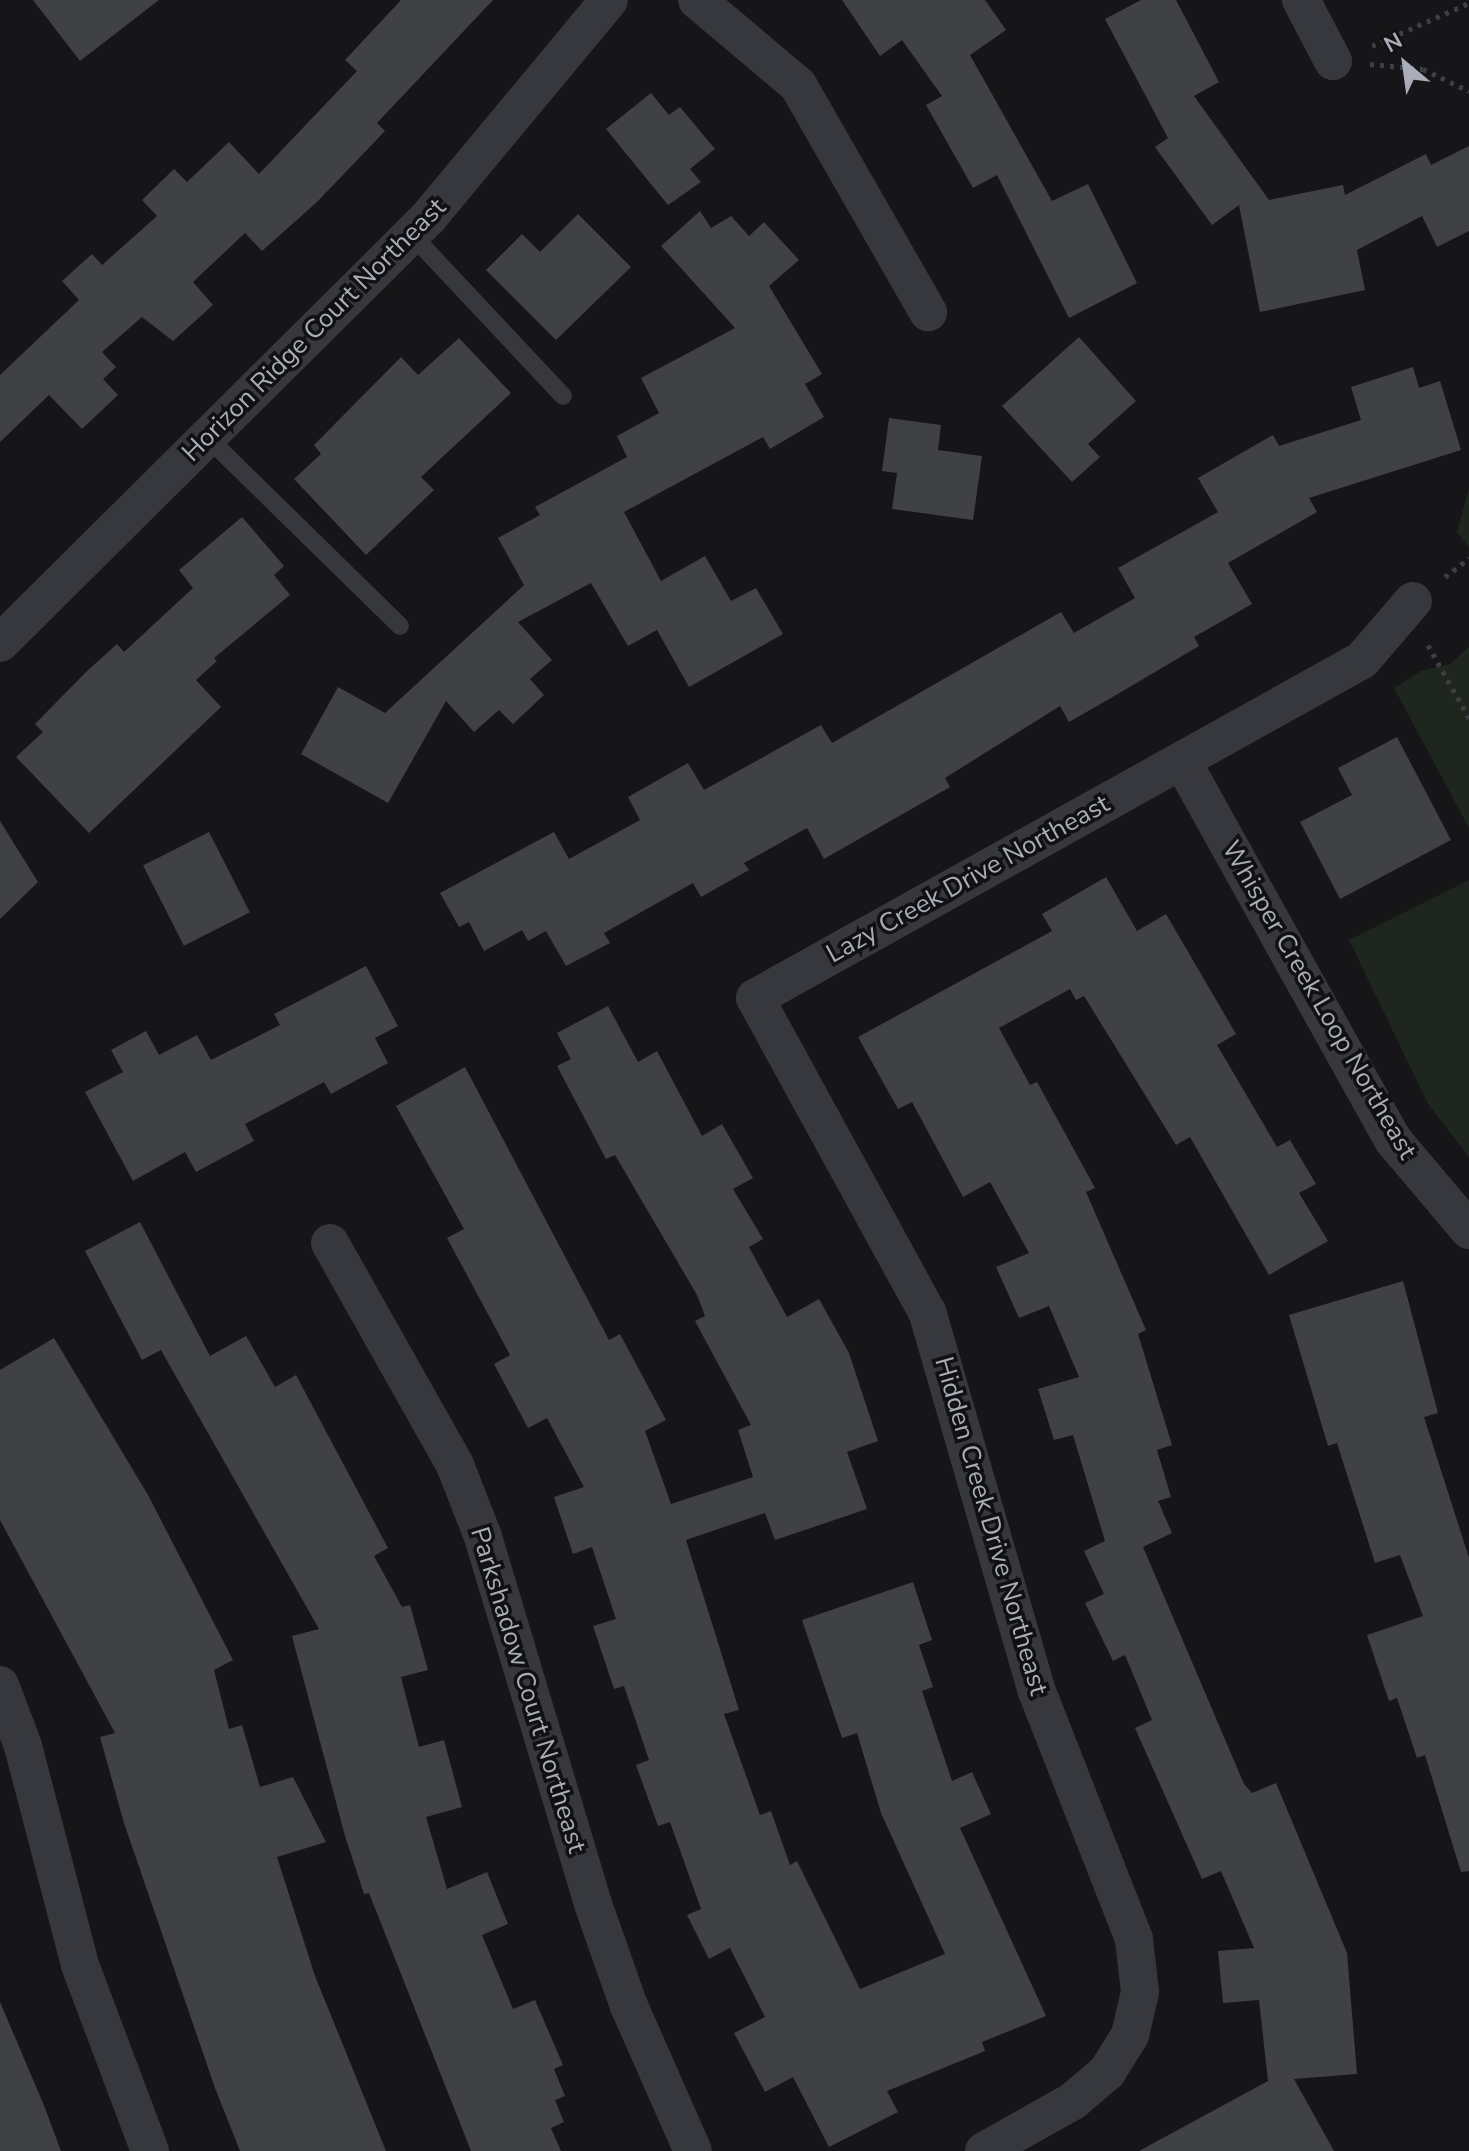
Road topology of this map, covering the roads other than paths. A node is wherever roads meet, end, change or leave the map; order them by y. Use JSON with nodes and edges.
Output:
{"nodes":[{"id":1,"x":609,"y":0,"type":"edge"},
{"id":2,"x":697,"y":0,"type":"edge"},
{"id":3,"x":1301,"y":0,"type":"edge"},
{"id":4,"x":1333,"y":61,"type":"road end"},
{"id":5,"x":411,"y":234,"type":"junction"},
{"id":6,"x":928,"y":312,"type":"dead end"},
{"id":7,"x":563,"y":396,"type":"dead end"},
{"id":8,"x":207,"y":437,"type":"junction"},
{"id":9,"x":1413,"y":601,"type":"road end"},
{"id":10,"x":400,"y":626,"type":"dead end"},
{"id":11,"x":0,"y":643,"type":"edge"},
{"id":12,"x":1182,"y":761,"type":"junction"},
{"id":13,"x":755,"y":998,"type":"joint"},
{"id":14,"x":1469,"y":1230,"type":"edge"},
{"id":15,"x":330,"y":1243,"type":"dead end"},
{"id":16,"x":0,"y":1685,"type":"edge"},
{"id":17,"x":150,"y":2151,"type":"edge"},
{"id":18,"x":693,"y":2151,"type":"edge"},
{"id":19,"x":984,"y":2151,"type":"edge"}],
"edges":[{"from":1,"to":5,"type":"street","name":"Horizon Ridge Court Northeast"},
{"from":2,"to":6,"type":"street"},
{"from":3,"to":4,"type":"street"},
{"from":5,"to":7,"type":"lane"},
{"from":5,"to":8,"type":"street","name":"Horizon Ridge Court Northeast"},
{"from":8,"to":10,"type":"lane"},
{"from":8,"to":11,"type":"street","name":"Horizon Ridge Court Northeast"},
{"from":9,"to":12,"type":"street","name":"Lazy Creek Drive Northeast"},
{"from":12,"to":13,"type":"street","name":"Lazy Creek Drive Northeast"},
{"from":12,"to":14,"type":"street","name":"Whisper Creek Loop Northeast"},
{"from":13,"to":19,"type":"street","name":"Hidden Creek Drive Northeast"},
{"from":15,"to":18,"type":"street","name":"Parkshadow Court Northeast"},
{"from":16,"to":17,"type":"street"}]}
